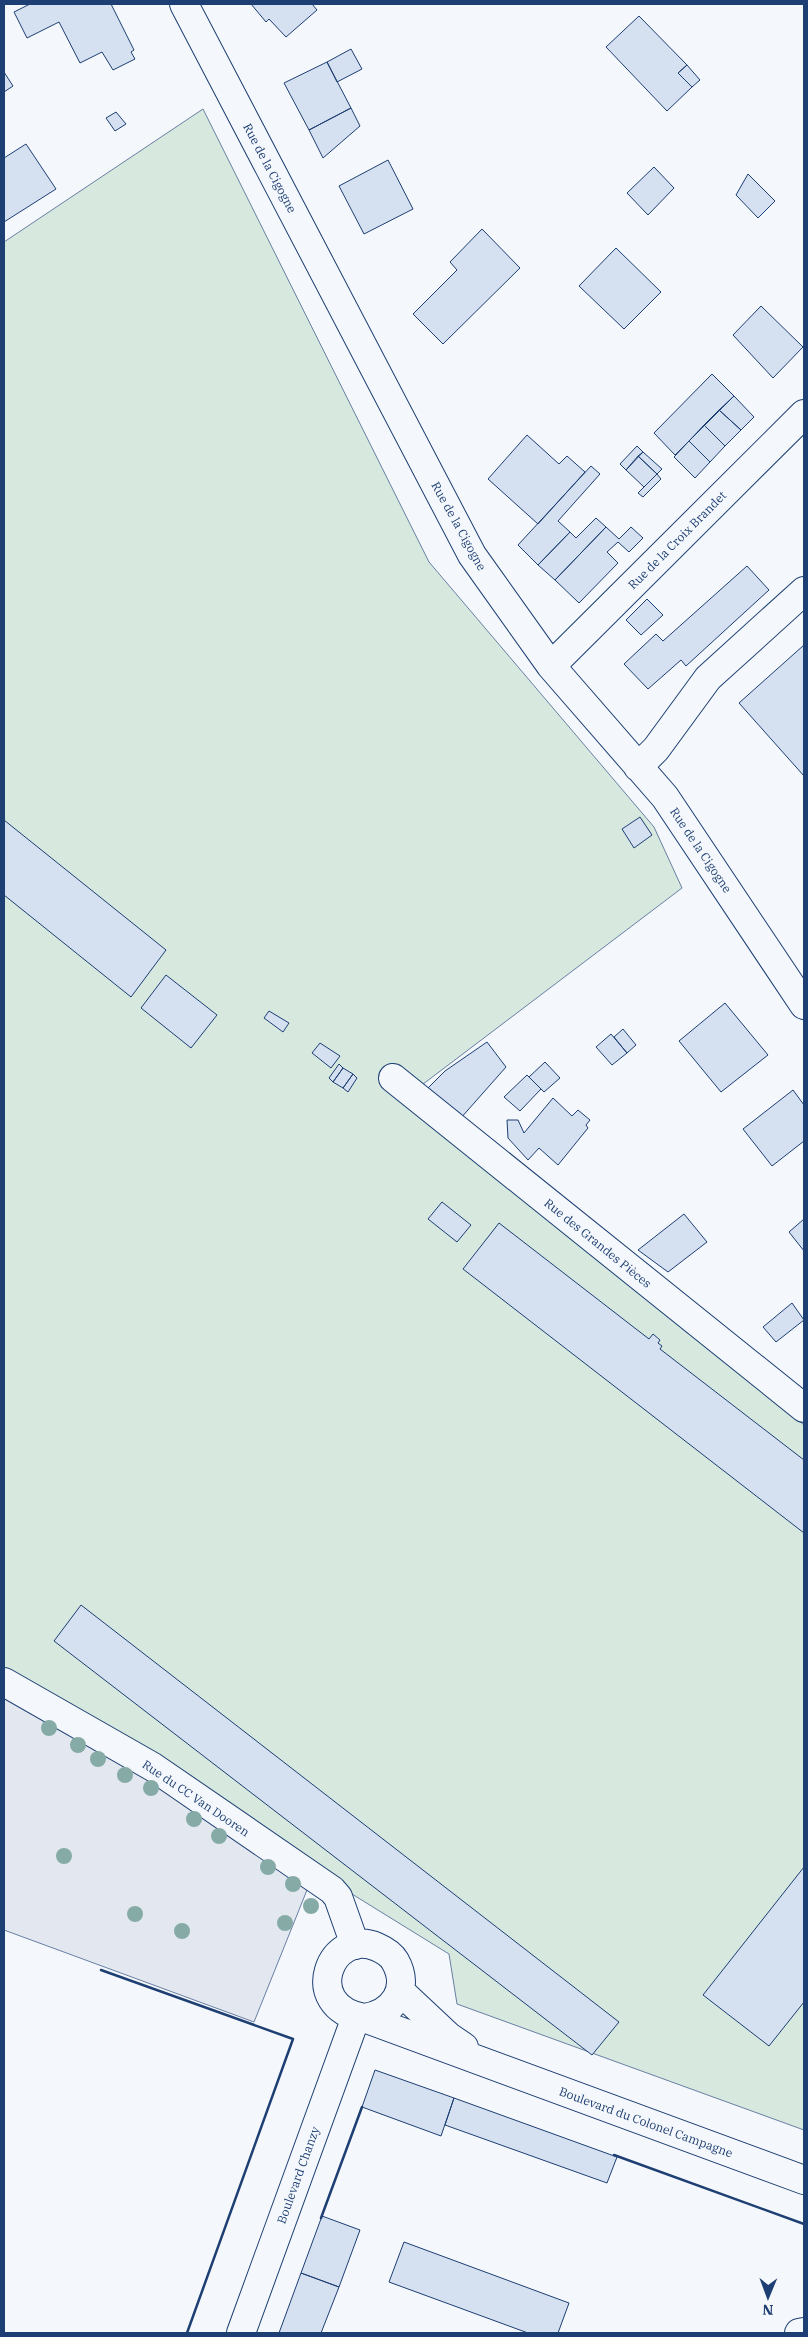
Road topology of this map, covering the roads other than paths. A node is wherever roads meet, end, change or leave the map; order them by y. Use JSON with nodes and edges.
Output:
{"nodes":[{"id":1,"x":184,"y":4,"type":"edge"},
{"id":2,"x":804,"y":414,"type":"edge"},
{"id":3,"x":804,"y":591,"type":"edge"},
{"id":4,"x":550,"y":666,"type":"junction"},
{"id":5,"x":638,"y":767,"type":"junction"},
{"id":6,"x":804,"y":1005,"type":"edge"},
{"id":7,"x":392,"y":1078,"type":"dead end"},
{"id":8,"x":804,"y":1408,"type":"edge"},
{"id":9,"x":4,"y":1682,"type":"edge"},
{"id":10,"x":355,"y":1945,"type":"junction"},
{"id":11,"x":400,"y":1991,"type":"junction"},
{"id":12,"x":360,"y":2017,"type":"junction"},
{"id":13,"x":488,"y":2064,"type":"junction"},
{"id":14,"x":804,"y":2180,"type":"edge"},
{"id":15,"x":804,"y":2332,"type":"edge"},
{"id":16,"x":241,"y":2333,"type":"edge"},
{"id":17,"x":799,"y":2333,"type":"edge"}],
"edges":[{"from":1,"to":4,"type":"street","name":"Rue de la Cigogne"},
{"from":2,"to":4,"type":"street","name":"Rue de la Croix Brandet"},
{"from":3,"to":5,"type":"street"},
{"from":4,"to":5,"type":"street","name":"Rue de la Cigogne"},
{"from":5,"to":6,"type":"street","name":"Rue de la Cigogne"},
{"from":7,"to":8,"type":"street","name":"Rue des Grandes Pièces"},
{"from":9,"to":10,"type":"street","name":"Rue du CC Van Dooren"},
{"from":10,"to":11,"type":"street"},
{"from":10,"to":12,"type":"street"},
{"from":11,"to":12,"type":"street"},
{"from":11,"to":13,"type":"street","name":"Boulevard du Colonel Campagne"},
{"from":12,"to":13,"type":"street","name":"Boulevard du Colonel Campagne"},
{"from":12,"to":16,"type":"street","name":"Boulevard Chanzy"},
{"from":13,"to":14,"type":"street","name":"Boulevard du Colonel Campagne"},
{"from":15,"to":17,"type":"street"}]}
